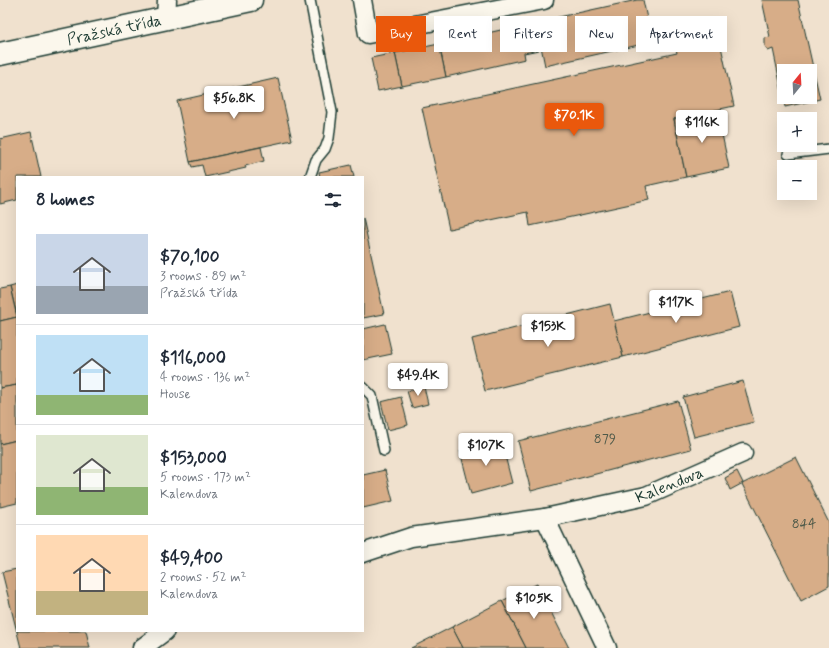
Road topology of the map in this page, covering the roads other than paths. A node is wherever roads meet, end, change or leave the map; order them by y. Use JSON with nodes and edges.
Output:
{"nodes":[{"id":1,"x":251,"y":0,"type":"edge"},
{"id":2,"x":310,"y":0,"type":"edge"},
{"id":3,"x":362,"y":0,"type":"edge"},
{"id":4,"x":544,"y":0,"type":"edge"},
{"id":5,"x":167,"y":9,"type":"edge"},
{"id":6,"x":0,"y":54,"type":"edge"},
{"id":7,"x":829,"y":149,"type":"edge"},
{"id":8,"x":788,"y":154,"type":"dead end"},
{"id":9,"x":310,"y":176,"type":"edge"},
{"id":10,"x":364,"y":388,"type":"edge"},
{"id":11,"x":384,"y":451,"type":"dead end"},
{"id":12,"x":743,"y":453,"type":"dead end"},
{"id":13,"x":545,"y":518,"type":"junction"},
{"id":14,"x":364,"y":553,"type":"edge"},
{"id":15,"x":164,"y":632,"type":"edge"},
{"id":16,"x":142,"y":648,"type":"edge"},
{"id":17,"x":607,"y":648,"type":"edge"}],
"edges":[{"from":1,"to":5,"type":"street","name":"Pražská třída"},
{"from":2,"to":9,"type":"lane"},
{"from":3,"to":4,"type":"street"},
{"from":5,"to":6,"type":"street","name":"Pražská třída"},
{"from":7,"to":8,"type":"lane"},
{"from":10,"to":11,"type":"lane"},
{"from":12,"to":13,"type":"street","name":"Kalendova"},
{"from":13,"to":14,"type":"street","name":"Kalendova"},
{"from":13,"to":17,"type":"street"},
{"from":15,"to":16,"type":"street"}]}
